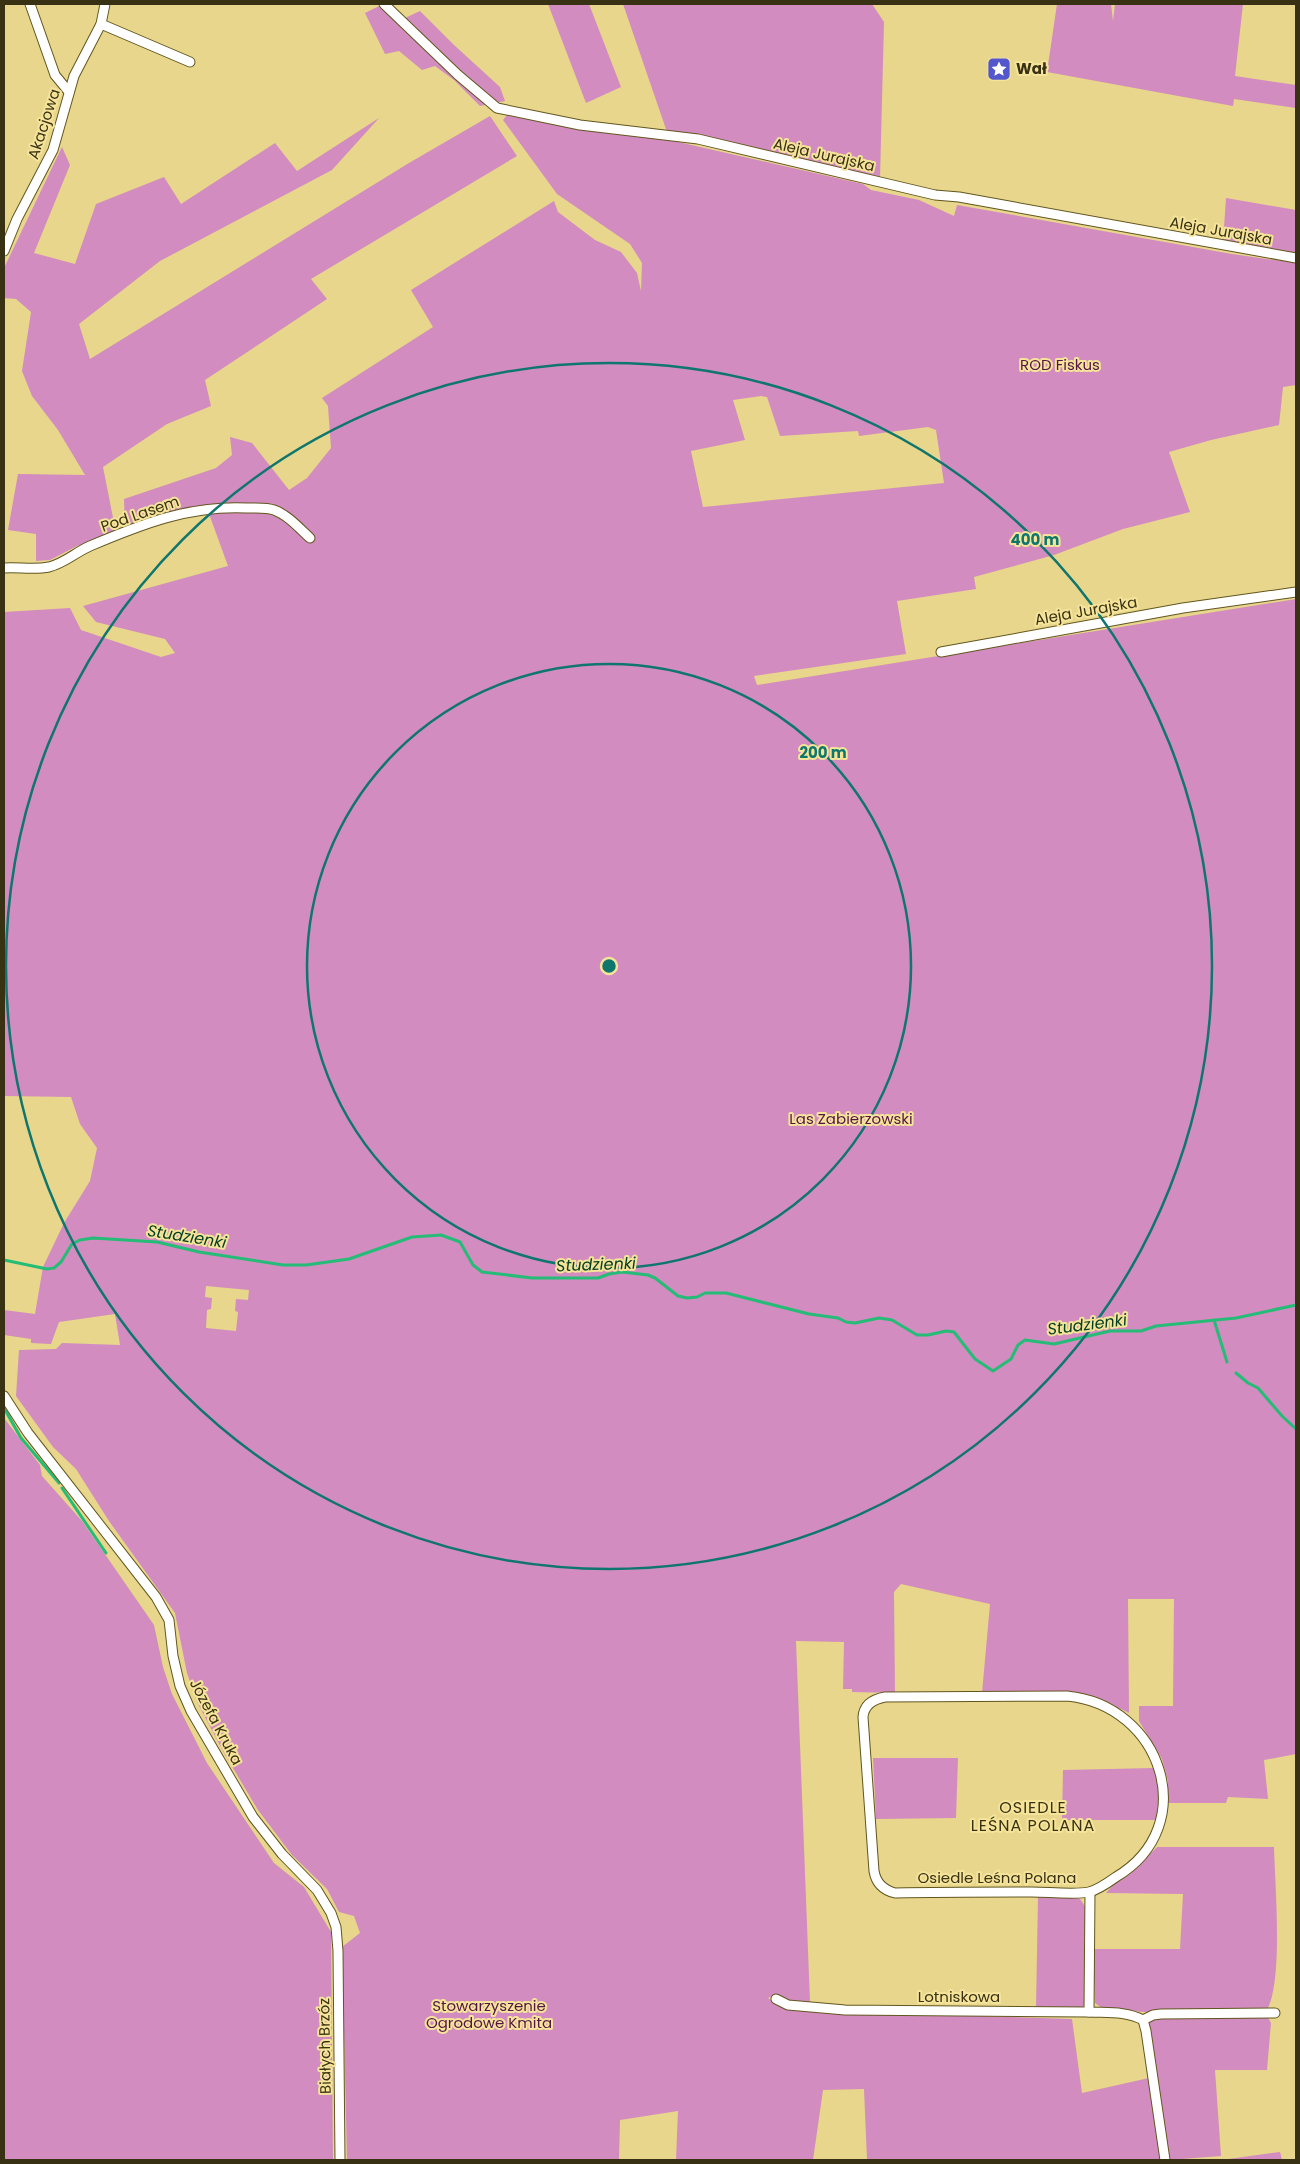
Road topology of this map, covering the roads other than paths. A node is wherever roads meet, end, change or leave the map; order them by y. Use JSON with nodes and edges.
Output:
{"nodes":[{"id":1,"x":30,"y":4,"type":"edge"},
{"id":2,"x":105,"y":4,"type":"edge"},
{"id":3,"x":384,"y":4,"type":"edge"},
{"id":4,"x":101,"y":24,"type":"junction"},
{"id":5,"x":190,"y":62,"type":"dead end"},
{"id":6,"x":69,"y":92,"type":"junction"},
{"id":7,"x":4,"y":251,"type":"edge"},
{"id":8,"x":1296,"y":258,"type":"edge"},
{"id":9,"x":310,"y":538,"type":"dead end"},
{"id":10,"x":4,"y":568,"type":"edge"},
{"id":11,"x":1296,"y":592,"type":"edge"},
{"id":12,"x":941,"y":652,"type":"dead end"},
{"id":13,"x":4,"y":1396,"type":"edge"},
{"id":14,"x":1090,"y":1892,"type":"junction"},
{"id":15,"x":337,"y":1932,"type":"joint"},
{"id":16,"x":776,"y":1999,"type":"dead end"},
{"id":17,"x":1089,"y":2012,"type":"junction"},
{"id":18,"x":1275,"y":2014,"type":"dead end"},
{"id":19,"x":1143,"y":2020,"type":"junction"},
{"id":20,"x":340,"y":2160,"type":"edge"},
{"id":21,"x":1164,"y":2160,"type":"edge"}],
"edges":[{"from":1,"to":6,"type":"street"},
{"from":2,"to":4,"type":"street","name":"Akacjowa"},
{"from":3,"to":8,"type":"street","name":"Aleja Jurajska"},
{"from":4,"to":5,"type":"street"},
{"from":4,"to":6,"type":"street","name":"Akacjowa"},
{"from":6,"to":7,"type":"street","name":"Akacjowa"},
{"from":9,"to":10,"type":"street","name":"Pod Lasem"},
{"from":11,"to":12,"type":"street","name":"Aleja Jurajska"},
{"from":13,"to":15,"type":"street","name":"Józefa Kruka"},
{"from":14,"to":14,"type":"street","name":"Osiedle Leśna Polana"},
{"from":14,"to":17,"type":"street"},
{"from":15,"to":20,"type":"street","name":"Białych Brzóz"},
{"from":16,"to":17,"type":"street","name":"Lotniskowa"},
{"from":17,"to":19,"type":"street","name":"Lotniskowa"},
{"from":18,"to":19,"type":"street","name":"Lotniskowa"},
{"from":19,"to":21,"type":"street"}]}
